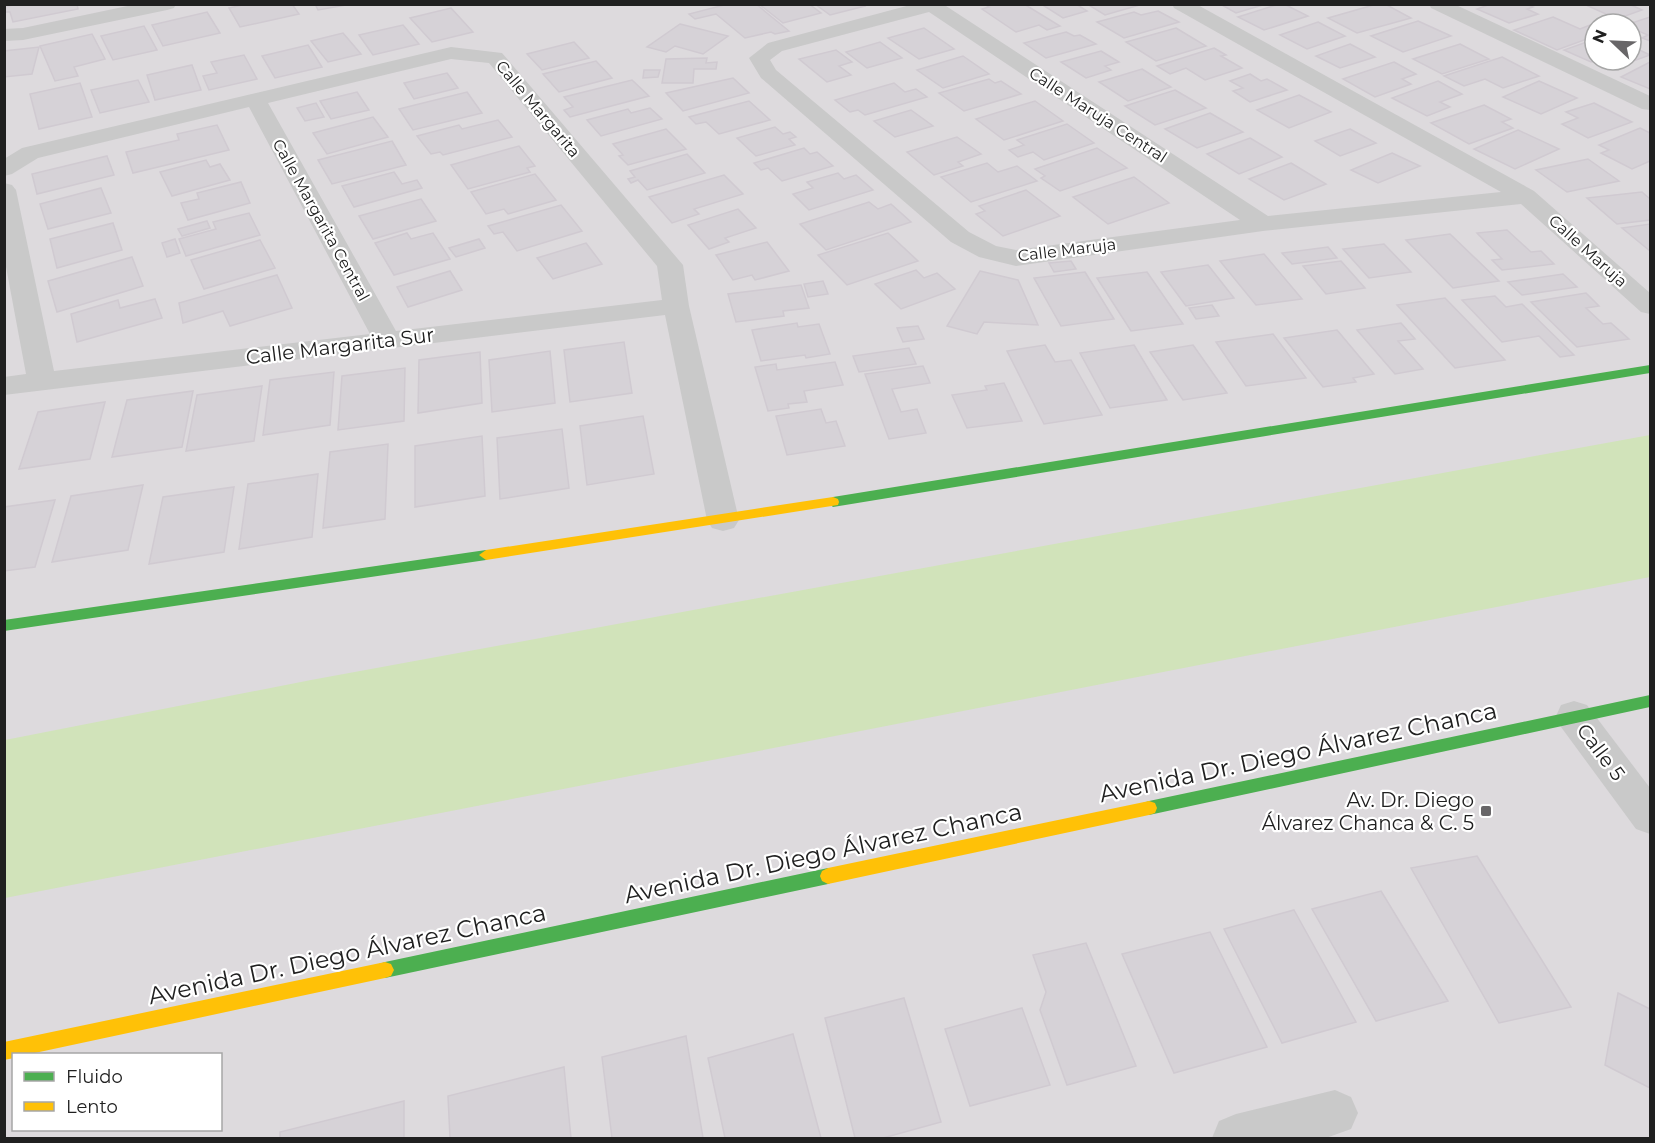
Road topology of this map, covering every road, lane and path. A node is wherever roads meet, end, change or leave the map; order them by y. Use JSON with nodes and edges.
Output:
{"nodes":[{"id":1,"x":167,"y":4,"type":"edge"},
{"id":2,"x":1181,"y":4,"type":"edge"},
{"id":3,"x":1438,"y":4,"type":"edge"},
{"id":4,"x":935,"y":5,"type":"edge"},
{"id":5,"x":4,"y":35,"type":"edge"},
{"id":6,"x":256,"y":100,"type":"junction"},
{"id":7,"x":1650,"y":104,"type":"edge"},
{"id":8,"x":4,"y":169,"type":"edge"},
{"id":9,"x":4,"y":190,"type":"edge"},
{"id":10,"x":1526,"y":196,"type":"junction"},
{"id":11,"x":1263,"y":224,"type":"junction"},
{"id":12,"x":676,"y":306,"type":"junction"},
{"id":13,"x":1650,"y":306,"type":"edge"},
{"id":14,"x":387,"y":340,"type":"junction"},
{"id":15,"x":1650,"y":369,"type":"edge"},
{"id":16,"x":42,"y":382,"type":"junction"},
{"id":17,"x":4,"y":386,"type":"edge"},
{"id":18,"x":723,"y":520,"type":"junction"},
{"id":19,"x":4,"y":626,"type":"edge"},
{"id":20,"x":1650,"y":701,"type":"edge"},
{"id":21,"x":1574,"y":716,"type":"junction"},
{"id":22,"x":1650,"y":817,"type":"edge"},
{"id":23,"x":4,"y":1051,"type":"edge"},
{"id":24,"x":1335,"y":1113,"type":"dead end"},
{"id":25,"x":1236,"y":1138,"type":"edge"}],
"edges":[{"from":1,"to":5,"type":"street"},
{"from":2,"to":10,"type":"street","name":"Calle Maruja"},
{"from":3,"to":7,"type":"street"},
{"from":4,"to":11,"type":"street","name":"Calle Maruja Central"},
{"from":4,"to":11,"type":"street","name":"Calle Maruja"},
{"from":6,"to":8,"type":"street","name":"Calle Margarita"},
{"from":6,"to":12,"type":"street","name":"Calle Margarita"},
{"from":6,"to":14,"type":"street","name":"Calle Margarita Central"},
{"from":9,"to":16,"type":"street"},
{"from":10,"to":11,"type":"street","name":"Calle Maruja"},
{"from":10,"to":13,"type":"street","name":"Calle Maruja"},
{"from":12,"to":14,"type":"street","name":"Calle Margarita Sur"},
{"from":12,"to":18,"type":"street","name":"Calle Margarita"},
{"from":14,"to":16,"type":"street","name":"Calle Margarita Sur"},
{"from":15,"to":18,"type":"street"},
{"from":16,"to":17,"type":"street","name":"Calle Margarita Sur"},
{"from":18,"to":19,"type":"street"},
{"from":20,"to":21,"type":"street","name":"Avenida Dr. Diego Álvarez Chanca"},
{"from":21,"to":22,"type":"street","name":"Calle 5"},
{"from":21,"to":23,"type":"street","name":"Avenida Dr. Diego Álvarez Chanca"},
{"from":24,"to":25,"type":"street"}]}
